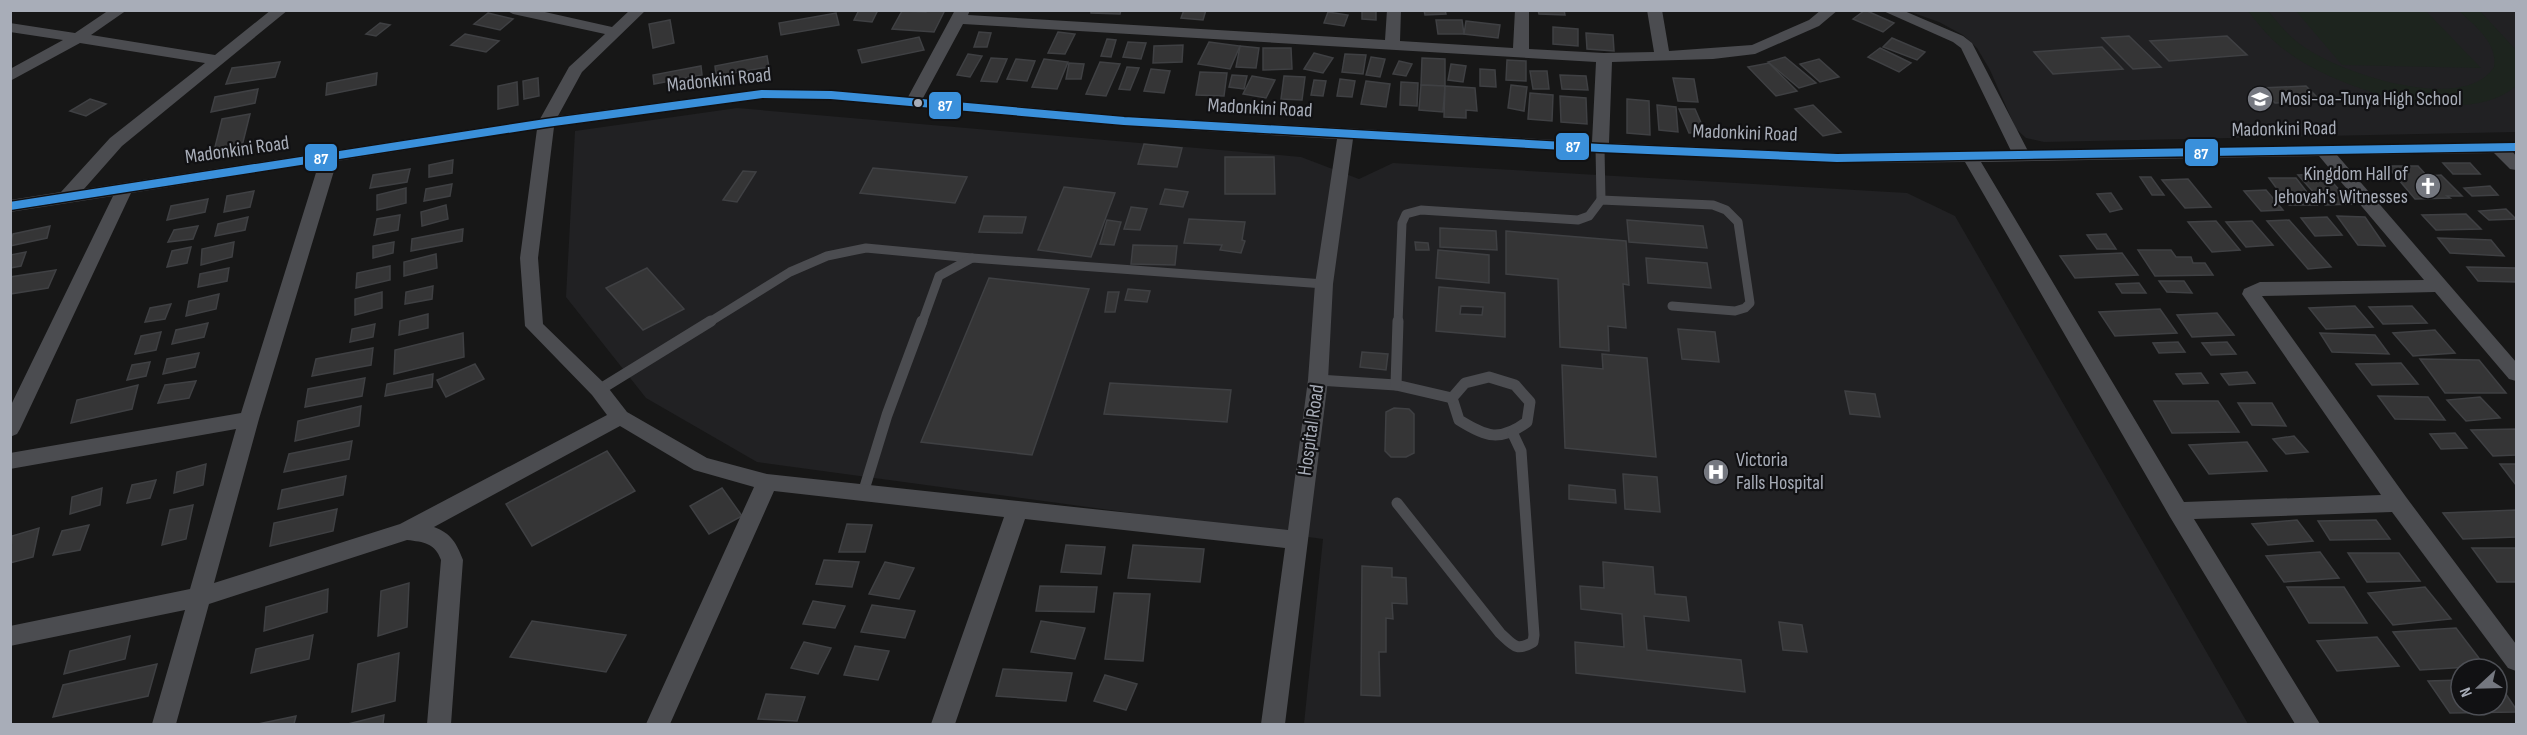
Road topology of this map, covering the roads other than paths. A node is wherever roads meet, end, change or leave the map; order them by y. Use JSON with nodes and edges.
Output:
{"nodes":[{"id":1,"x":120,"y":10,"type":"edge"},
{"id":2,"x":281,"y":10,"type":"edge"},
{"id":3,"x":513,"y":10,"type":"edge"},
{"id":4,"x":639,"y":10,"type":"edge"},
{"id":5,"x":1394,"y":10,"type":"edge"},
{"id":6,"x":1522,"y":10,"type":"edge"},
{"id":7,"x":1654,"y":10,"type":"edge"},
{"id":8,"x":1830,"y":10,"type":"edge"},
{"id":9,"x":1888,"y":10,"type":"edge"},
{"id":10,"x":961,"y":15,"type":"edge"},
{"id":11,"x":10,"y":27,"type":"edge"},
{"id":12,"x":616,"y":32,"type":"junction"},
{"id":13,"x":77,"y":38,"type":"junction"},
{"id":14,"x":1392,"y":46,"type":"junction"},
{"id":15,"x":1521,"y":54,"type":"junction"},
{"id":16,"x":1662,"y":56,"type":"junction"},
{"id":17,"x":1604,"y":58,"type":"junction"},
{"id":18,"x":218,"y":60,"type":"junction"},
{"id":19,"x":10,"y":76,"type":"edge"},
{"id":20,"x":913,"y":102,"type":"junction"},
{"id":21,"x":546,"y":123,"type":"junction"},
{"id":22,"x":1346,"y":134,"type":"junction"},
{"id":23,"x":2498,"y":147,"type":"junction"},
{"id":24,"x":2517,"y":147,"type":"edge"},
{"id":25,"x":1600,"y":148,"type":"junction"},
{"id":26,"x":2322,"y":149,"type":"junction"},
{"id":27,"x":2022,"y":156,"type":"junction"},
{"id":28,"x":1970,"y":157,"type":"junction"},
{"id":29,"x":329,"y":158,"type":"junction"},
{"id":30,"x":2517,"y":165,"type":"edge"},
{"id":31,"x":125,"y":188,"type":"junction"},
{"id":32,"x":66,"y":198,"type":"junction"},
{"id":33,"x":1601,"y":200,"type":"junction"},
{"id":34,"x":10,"y":206,"type":"edge"},
{"id":35,"x":972,"y":258,"type":"junction"},
{"id":36,"x":1324,"y":284,"type":"junction"},
{"id":37,"x":2441,"y":286,"type":"junction"},
{"id":38,"x":1672,"y":306,"type":"dead end"},
{"id":39,"x":2517,"y":374,"type":"edge"},
{"id":40,"x":1318,"y":380,"type":"junction"},
{"id":41,"x":1396,"y":385,"type":"junction"},
{"id":42,"x":599,"y":390,"type":"junction"},
{"id":43,"x":1452,"y":398,"type":"junction"},
{"id":44,"x":620,"y":417,"type":"junction"},
{"id":45,"x":249,"y":419,"type":"junction"},
{"id":46,"x":10,"y":429,"type":"edge"},
{"id":47,"x":1513,"y":434,"type":"junction"},
{"id":48,"x":10,"y":461,"type":"edge"},
{"id":49,"x":767,"y":482,"type":"junction"},
{"id":50,"x":863,"y":493,"type":"junction"},
{"id":51,"x":1397,"y":503,"type":"dead end"},
{"id":52,"x":2398,"y":503,"type":"junction"},
{"id":53,"x":1017,"y":511,"type":"junction"},
{"id":54,"x":2178,"y":511,"type":"junction"},
{"id":55,"x":407,"y":531,"type":"junction"},
{"id":56,"x":1295,"y":540,"type":"junction"},
{"id":57,"x":200,"y":597,"type":"junction"},
{"id":58,"x":10,"y":636,"type":"edge"},
{"id":59,"x":2517,"y":661,"type":"edge"},
{"id":60,"x":164,"y":724,"type":"edge"},
{"id":61,"x":439,"y":724,"type":"edge"},
{"id":62,"x":658,"y":724,"type":"edge"},
{"id":63,"x":943,"y":724,"type":"edge"},
{"id":64,"x":1273,"y":724,"type":"edge"},
{"id":65,"x":2308,"y":724,"type":"edge"}],
"edges":[{"from":1,"to":13,"type":"street"},
{"from":2,"to":18,"type":"street"},
{"from":3,"to":12,"type":"street"},
{"from":4,"to":12,"type":"street"},
{"from":5,"to":14,"type":"street"},
{"from":6,"to":15,"type":"street"},
{"from":7,"to":16,"type":"street"},
{"from":8,"to":16,"type":"street"},
{"from":9,"to":27,"type":"street"},
{"from":10,"to":14,"type":"street"},
{"from":10,"to":20,"type":"street"},
{"from":11,"to":13,"type":"street"},
{"from":12,"to":21,"type":"street"},
{"from":13,"to":18,"type":"street"},
{"from":13,"to":19,"type":"street"},
{"from":14,"to":15,"type":"street"},
{"from":15,"to":17,"type":"street"},
{"from":16,"to":17,"type":"street"},
{"from":17,"to":25,"type":"street"},
{"from":18,"to":32,"type":"street"},
{"from":20,"to":21,"type":"street","name":"Madonkini Road"},
{"from":20,"to":22,"type":"street","name":"Madonkini Road"},
{"from":21,"to":29,"type":"street","name":"Madonkini Road"},
{"from":21,"to":42,"type":"street"},
{"from":22,"to":25,"type":"street","name":"Madonkini Road"},
{"from":22,"to":36,"type":"street","name":"Hospital Road"},
{"from":23,"to":24,"type":"street","name":"Madonkini Road"},
{"from":23,"to":26,"type":"street","name":"Madonkini Road"},
{"from":23,"to":30,"type":"street"},
{"from":25,"to":28,"type":"street","name":"Madonkini Road"},
{"from":25,"to":33,"type":"lane"},
{"from":26,"to":27,"type":"street","name":"Madonkini Road"},
{"from":26,"to":37,"type":"street"},
{"from":27,"to":28,"type":"street","name":"Madonkini Road"},
{"from":28,"to":54,"type":"street"},
{"from":29,"to":31,"type":"street","name":"Madonkini Road"},
{"from":29,"to":45,"type":"street"},
{"from":31,"to":32,"type":"street","name":"Madonkini Road"},
{"from":31,"to":46,"type":"street"},
{"from":32,"to":34,"type":"street","name":"Madonkini Road"},
{"from":33,"to":38,"type":"lane"},
{"from":33,"to":41,"type":"lane"},
{"from":35,"to":36,"type":"lane"},
{"from":35,"to":42,"type":"lane"},
{"from":35,"to":50,"type":"lane"},
{"from":36,"to":40,"type":"street","name":"Hospital Road"},
{"from":37,"to":39,"type":"street"},
{"from":37,"to":52,"type":"street"},
{"from":40,"to":41,"type":"lane"},
{"from":40,"to":56,"type":"street","name":"Hospital Road"},
{"from":41,"to":43,"type":"lane"},
{"from":42,"to":44,"type":"street"},
{"from":43,"to":47,"type":"lane"},
{"from":43,"to":47,"type":"lane"},
{"from":44,"to":49,"type":"street"},
{"from":44,"to":55,"type":"street"},
{"from":45,"to":48,"type":"street"},
{"from":45,"to":57,"type":"street"},
{"from":47,"to":51,"type":"lane"},
{"from":49,"to":50,"type":"street"},
{"from":49,"to":62,"type":"street"},
{"from":50,"to":53,"type":"street"},
{"from":52,"to":54,"type":"street"},
{"from":52,"to":59,"type":"street"},
{"from":53,"to":56,"type":"street"},
{"from":53,"to":63,"type":"street"},
{"from":54,"to":65,"type":"street"},
{"from":55,"to":57,"type":"street"},
{"from":55,"to":61,"type":"street"},
{"from":56,"to":64,"type":"street","name":"Hospital Road"},
{"from":57,"to":58,"type":"street"},
{"from":57,"to":60,"type":"street"}]}
